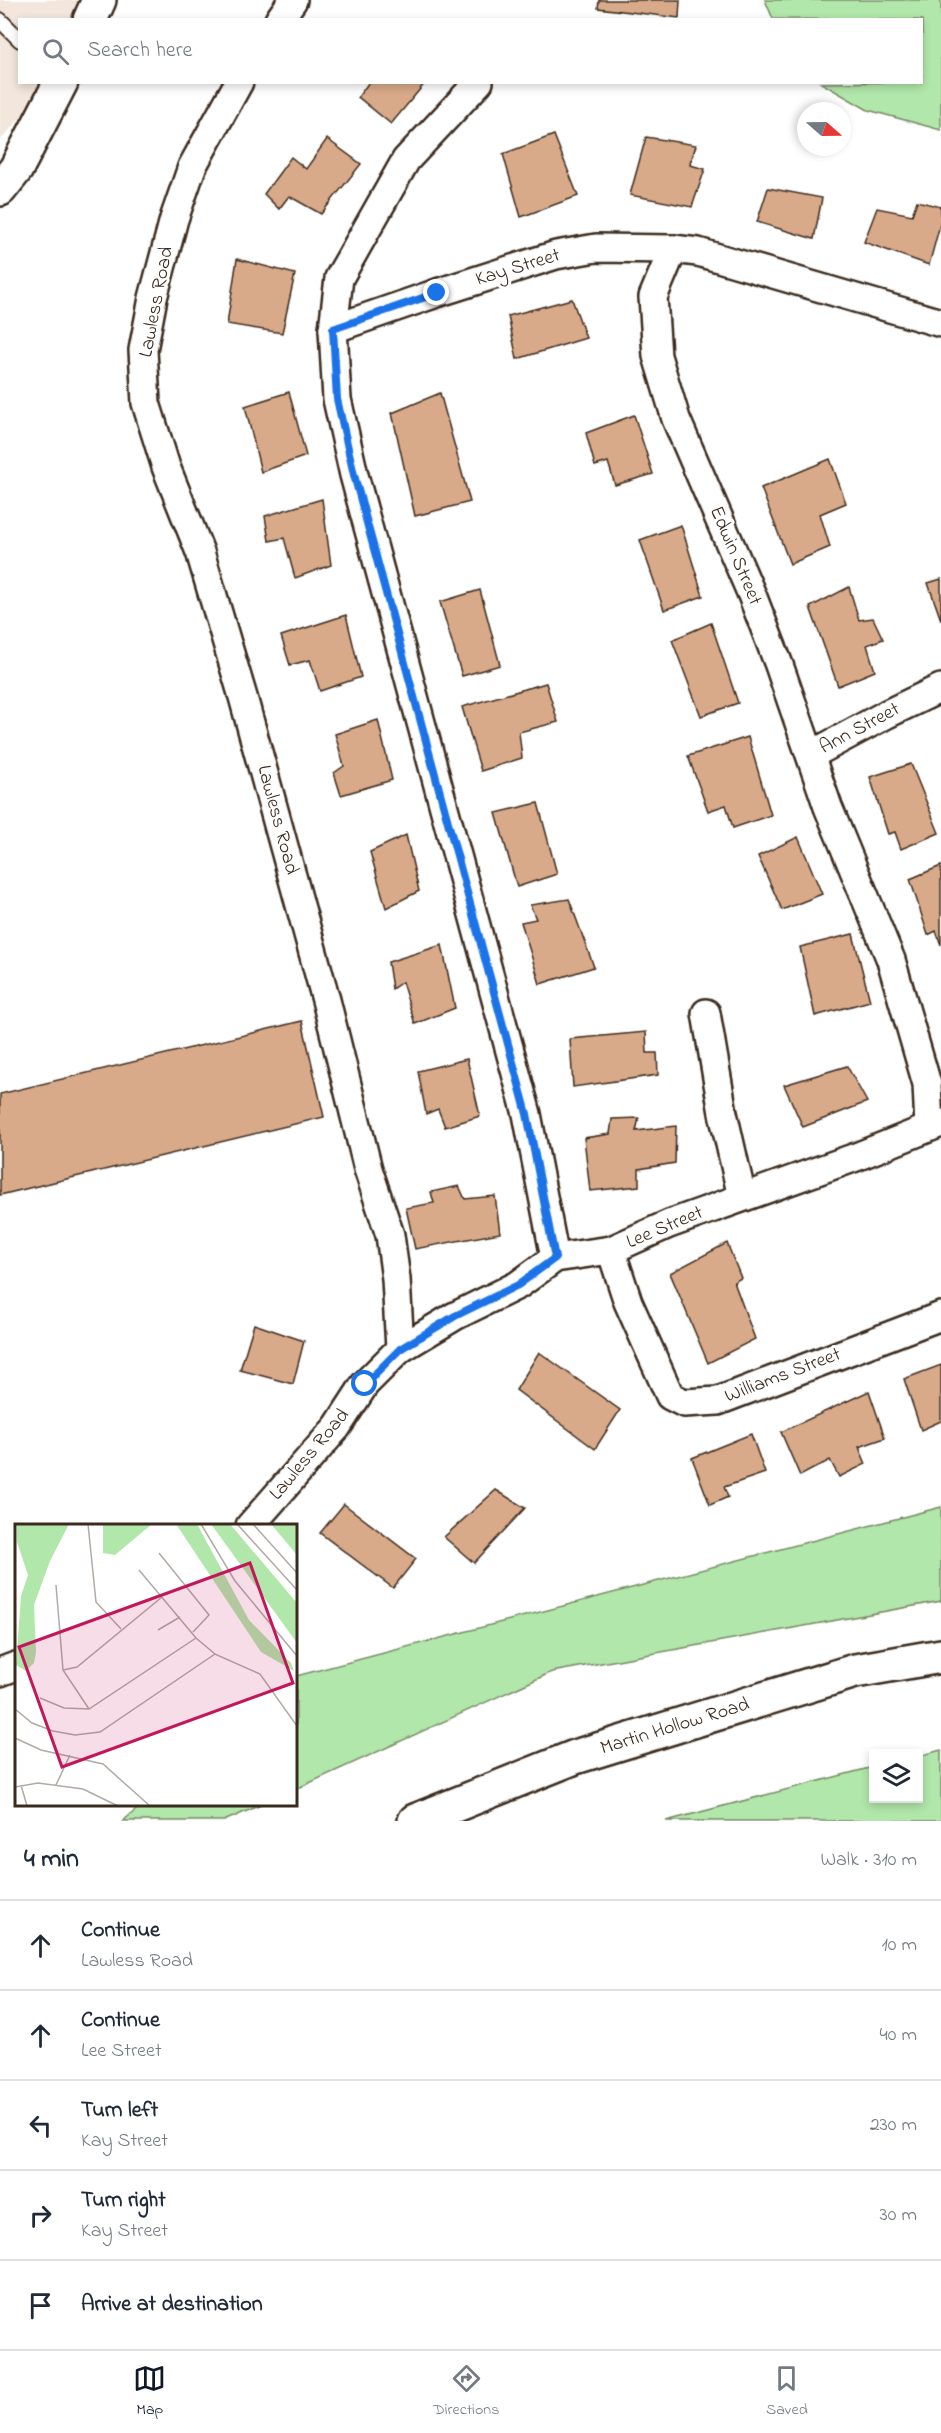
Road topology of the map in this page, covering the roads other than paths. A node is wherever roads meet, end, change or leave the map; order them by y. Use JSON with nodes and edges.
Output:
{"nodes":[{"id":1,"x":99,"y":0,"type":"edge"},
{"id":2,"x":293,"y":0,"type":"edge"},
{"id":3,"x":91,"y":18,"type":"edge"},
{"id":4,"x":280,"y":18,"type":"edge"},
{"id":5,"x":0,"y":20,"type":"edge"},
{"id":6,"x":18,"y":38,"type":"edge"},
{"id":7,"x":60,"y":84,"type":"edge"},
{"id":8,"x":238,"y":84,"type":"edge"},
{"id":9,"x":477,"y":84,"type":"edge"},
{"id":10,"x":0,"y":189,"type":"edge"},
{"id":11,"x":673,"y":249,"type":"junction"},
{"id":12,"x":941,"y":323,"type":"edge"},
{"id":13,"x":333,"y":329,"type":"junction"},
{"id":14,"x":941,"y":688,"type":"edge"},
{"id":15,"x":811,"y":755,"type":"junction"},
{"id":16,"x":706,"y":1013,"type":"dead end"},
{"id":17,"x":935,"y":1125,"type":"edge"},
{"id":18,"x":742,"y":1197,"type":"junction"},
{"id":19,"x":611,"y":1250,"type":"junction"},
{"id":20,"x":555,"y":1258,"type":"junction"},
{"id":21,"x":941,"y":1316,"type":"edge"},
{"id":22,"x":400,"y":1349,"type":"junction"},
{"id":23,"x":252,"y":1524,"type":"edge"},
{"id":24,"x":941,"y":1656,"type":"edge"},
{"id":25,"x":15,"y":1666,"type":"edge"},
{"id":26,"x":0,"y":1671,"type":"edge"},
{"id":27,"x":415,"y":1821,"type":"edge"}],
"edges":[{"from":1,"to":3,"type":"street"},
{"from":2,"to":4,"type":"street"},
{"from":5,"to":6,"type":"lane"},
{"from":7,"to":10,"type":"street"},
{"from":8,"to":22,"type":"street","name":"Lawless Road"},
{"from":9,"to":13,"type":"street"},
{"from":11,"to":12,"type":"street"},
{"from":11,"to":13,"type":"street","name":"Kay Street"},
{"from":11,"to":15,"type":"street","name":"Edwin Street"},
{"from":13,"to":20,"type":"street"},
{"from":14,"to":15,"type":"street","name":"Ann Street"},
{"from":15,"to":17,"type":"street","name":"Edwin Street"},
{"from":16,"to":18,"type":"street"},
{"from":17,"to":18,"type":"street","name":"Lee Street"},
{"from":18,"to":19,"type":"street","name":"Lee Street"},
{"from":19,"to":20,"type":"street","name":"Lee Street"},
{"from":19,"to":21,"type":"street","name":"Williams Street"},
{"from":20,"to":22,"type":"street","name":"Lee Street"},
{"from":22,"to":23,"type":"street","name":"Lawless Road"},
{"from":24,"to":27,"type":"street","name":"Martin Hollow Road"},
{"from":25,"to":26,"type":"street"}]}
